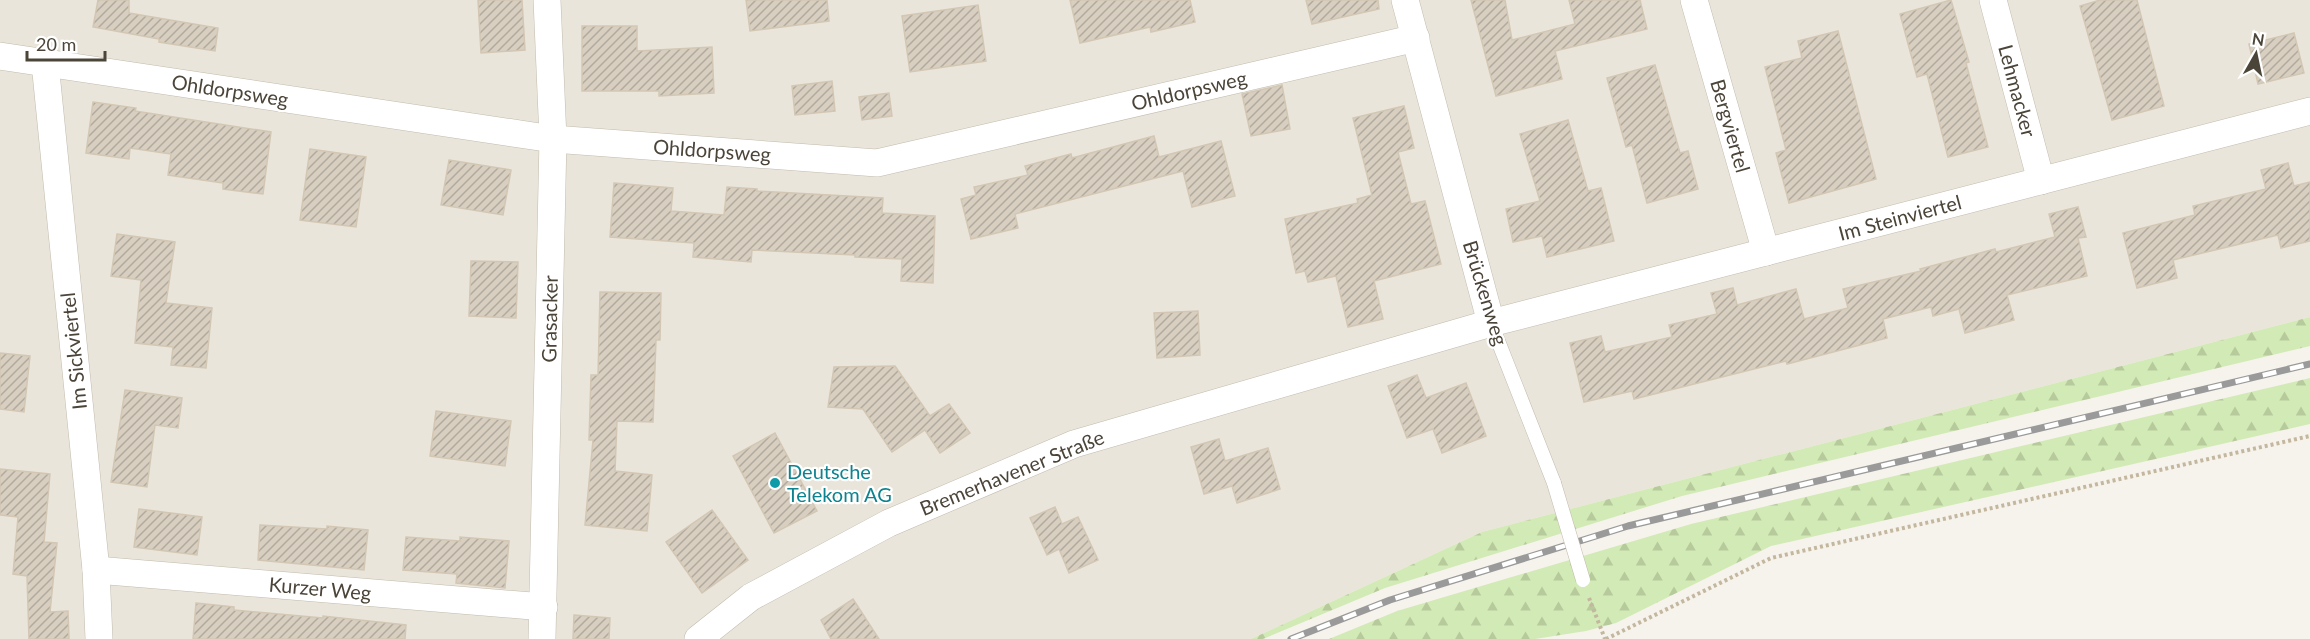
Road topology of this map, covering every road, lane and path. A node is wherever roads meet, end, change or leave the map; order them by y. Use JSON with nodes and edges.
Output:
{"nodes":[{"id":1,"x":547,"y":0,"type":"edge"},
{"id":2,"x":1405,"y":0,"type":"edge"},
{"id":3,"x":1694,"y":0,"type":"edge"},
{"id":4,"x":1993,"y":0,"type":"edge"},
{"id":5,"x":1416,"y":38,"type":"junction"},
{"id":6,"x":0,"y":56,"type":"edge"},
{"id":7,"x":45,"y":63,"type":"junction"},
{"id":8,"x":2310,"y":111,"type":"edge"},
{"id":9,"x":554,"y":139,"type":"junction"},
{"id":10,"x":2041,"y":181,"type":"junction"},
{"id":11,"x":1766,"y":252,"type":"junction"},
{"id":12,"x":1491,"y":323,"type":"junction"},
{"id":13,"x":2310,"y":436,"type":"edge"},
{"id":14,"x":96,"y":570,"type":"junction"},
{"id":15,"x":1583,"y":580,"type":"joint"},
{"id":16,"x":544,"y":607,"type":"junction"},
{"id":17,"x":99,"y":639,"type":"edge"},
{"id":18,"x":543,"y":639,"type":"edge"},
{"id":19,"x":698,"y":639,"type":"edge"},
{"id":20,"x":1606,"y":639,"type":"edge"}],
"edges":[{"from":1,"to":9,"type":"street","name":"Grasacker"},
{"from":2,"to":5,"type":"street","name":"Brückenweg"},
{"from":3,"to":11,"type":"street","name":"Bergviertel"},
{"from":4,"to":10,"type":"street","name":"Lehmacker"},
{"from":5,"to":9,"type":"street","name":"Ohldorpsweg"},
{"from":5,"to":12,"type":"street","name":"Brückenweg"},
{"from":6,"to":7,"type":"street","name":"Ohldorpsweg"},
{"from":7,"to":9,"type":"street","name":"Ohldorpsweg"},
{"from":7,"to":14,"type":"street","name":"Im Sickviertel"},
{"from":8,"to":10,"type":"street","name":"Im Steinviertel"},
{"from":9,"to":16,"type":"street","name":"Grasacker"},
{"from":10,"to":11,"type":"street","name":"Im Steinviertel"},
{"from":11,"to":12,"type":"street","name":"Im Steinviertel"},
{"from":12,"to":15,"type":"lane","name":"Brückenweg","bridge":true},
{"from":12,"to":19,"type":"street","name":"Bremerhavener Straße"},
{"from":13,"to":20,"type":"path"},
{"from":14,"to":16,"type":"street","name":"Kurzer Weg"},
{"from":14,"to":17,"type":"street","name":"Im Sickviertel"},
{"from":15,"to":20,"type":"path"},
{"from":16,"to":18,"type":"street","name":"Grasacker"}]}
